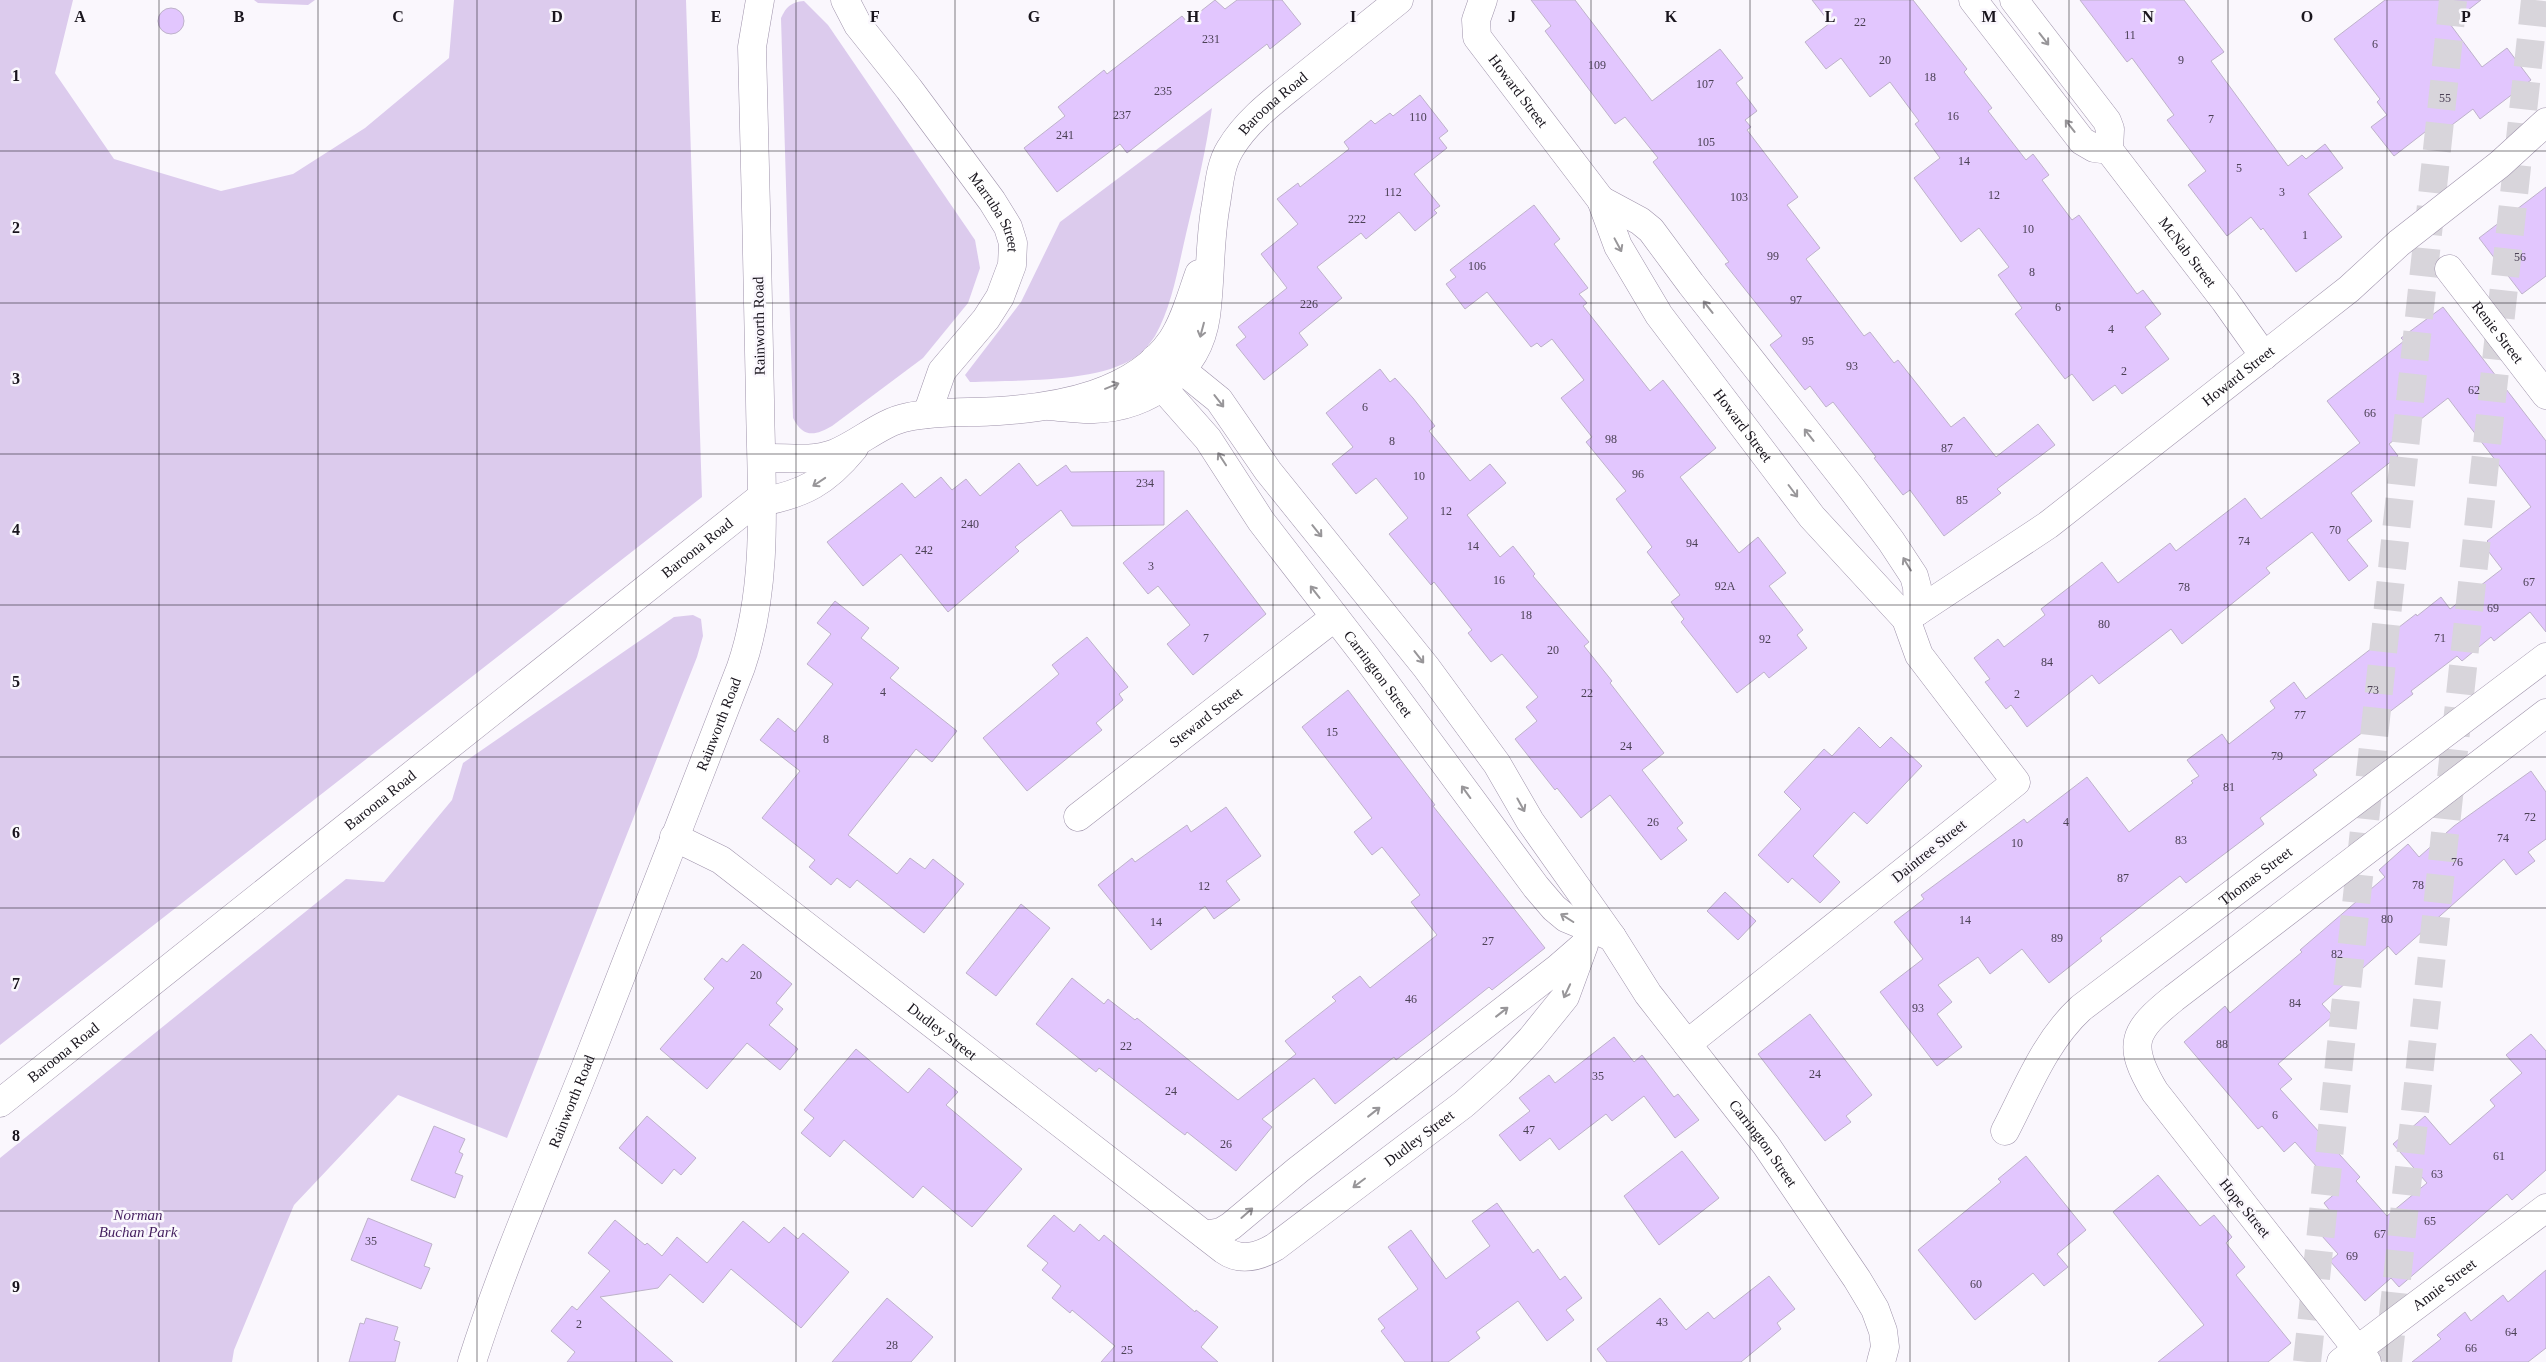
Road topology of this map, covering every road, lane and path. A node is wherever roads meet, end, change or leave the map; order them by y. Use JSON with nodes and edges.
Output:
{"nodes":[{"id":1,"x":742,"y":0,"type":"edge"},
{"id":2,"x":760,"y":0,"type":"edge"},
{"id":3,"x":824,"y":0,"type":"edge"},
{"id":4,"x":845,"y":0,"type":"edge"},
{"id":5,"x":1399,"y":0,"type":"edge"},
{"id":6,"x":1483,"y":0,"type":"edge"},
{"id":7,"x":1973,"y":0,"type":"edge"},
{"id":8,"x":2014,"y":0,"type":"edge"},
{"id":9,"x":858,"y":25,"type":"junction"},
{"id":10,"x":752,"y":47,"type":"junction"},
{"id":11,"x":2546,"y":122,"type":"edge"},
{"id":12,"x":2109,"y":150,"type":"junction"},
{"id":13,"x":1600,"y":200,"type":"junction"},
{"id":14,"x":1209,"y":246,"type":"junction"},
{"id":15,"x":2450,"y":269,"type":"dead end"},
{"id":16,"x":2264,"y":356,"type":"junction"},
{"id":17,"x":1155,"y":359,"type":"junction"},
{"id":18,"x":1173,"y":378,"type":"junction"},
{"id":19,"x":2546,"y":395,"type":"edge"},
{"id":20,"x":1049,"y":406,"type":"junction"},
{"id":21,"x":926,"y":414,"type":"junction"},
{"id":22,"x":867,"y":437,"type":"junction"},
{"id":23,"x":762,"y":458,"type":"junction"},
{"id":24,"x":760,"y":500,"type":"junction"},
{"id":25,"x":1912,"y":615,"type":"junction"},
{"id":26,"x":1335,"y":617,"type":"junction"},
{"id":27,"x":2546,"y":658,"type":"edge"},
{"id":28,"x":2546,"y":713,"type":"edge"},
{"id":29,"x":1078,"y":817,"type":"dead end"},
{"id":30,"x":674,"y":837,"type":"junction"},
{"id":31,"x":1599,"y":934,"type":"junction"},
{"id":32,"x":1687,"y":1044,"type":"junction"},
{"id":33,"x":0,"y":1103,"type":"edge"},
{"id":34,"x":2005,"y":1131,"type":"dead end"},
{"id":35,"x":2546,"y":1208,"type":"edge"},
{"id":36,"x":1205,"y":1235,"type":"junction"},
{"id":37,"x":2355,"y":1358,"type":"edge"},
{"id":38,"x":472,"y":1362,"type":"edge"},
{"id":39,"x":1881,"y":1362,"type":"edge"}],
"edges":[{"from":1,"to":10,"type":"street","name":"Rainworth Road"},
{"from":2,"to":10,"type":"street","name":"Rainworth Road"},
{"from":3,"to":9,"type":"street","name":"Marruba Street"},
{"from":4,"to":9,"type":"street","name":"Marruba Street"},
{"from":5,"to":14,"type":"street","name":"Baroona Road"},
{"from":6,"to":13,"type":"street","name":"Howard Street"},
{"from":12,"to":7,"type":"street","one_way":true},
{"from":8,"to":12,"type":"street","one_way":true},
{"from":9,"to":21,"type":"street","name":"Marruba Street"},
{"from":10,"to":23,"type":"street","name":"Rainworth Road"},
{"from":11,"to":16,"type":"street","name":"Howard Street"},
{"from":12,"to":16,"type":"street","name":"McNab Street"},
{"from":13,"to":25,"type":"street","name":"Howard Street","one_way":true},
{"from":25,"to":13,"type":"street","name":"Howard Street","one_way":true},
{"from":14,"to":17,"type":"street","name":"Baroona Road"},
{"from":14,"to":18,"type":"street","name":"Baroona Road","one_way":true},
{"from":15,"to":19,"type":"street","name":"Renie Street"},
{"from":16,"to":25,"type":"street","name":"Howard Street"},
{"from":17,"to":18,"type":"street"},
{"from":20,"to":17,"type":"street","name":"Baroona Road","one_way":true},
{"from":18,"to":20,"type":"street","name":"Baroona Road"},
{"from":26,"to":18,"type":"street","name":"Carrington Street","one_way":true},
{"from":18,"to":31,"type":"street","name":"Carrington Street","one_way":true},
{"from":20,"to":21,"type":"street","name":"Baroona Road"},
{"from":21,"to":22,"type":"street","name":"Baroona Road"},
{"from":22,"to":23,"type":"street","name":"Baroona Road"},
{"from":22,"to":24,"type":"street","name":"Baroona Road","one_way":true},
{"from":23,"to":24,"type":"street","name":"Rainworth Road"},
{"from":24,"to":30,"type":"street","name":"Rainworth Road"},
{"from":24,"to":33,"type":"street","name":"Baroona Road"},
{"from":25,"to":32,"type":"street","name":"Daintree Street"},
{"from":26,"to":29,"type":"street","name":"Steward Street"},
{"from":31,"to":26,"type":"street","name":"Carrington Street","one_way":true},
{"from":27,"to":34,"type":"street","name":"Thomas Street"},
{"from":28,"to":37,"type":"street","name":"Hope Street"},
{"from":30,"to":36,"type":"street","name":"Dudley Street"},
{"from":30,"to":38,"type":"street","name":"Rainworth Road"},
{"from":31,"to":32,"type":"street","name":"Carrington Street"},
{"from":36,"to":31,"type":"street","one_way":true},
{"from":31,"to":36,"type":"street","name":"Dudley Street","one_way":true},
{"from":32,"to":39,"type":"street","name":"Carrington Street"},
{"from":35,"to":37,"type":"street","name":"Annie Street"}]}
